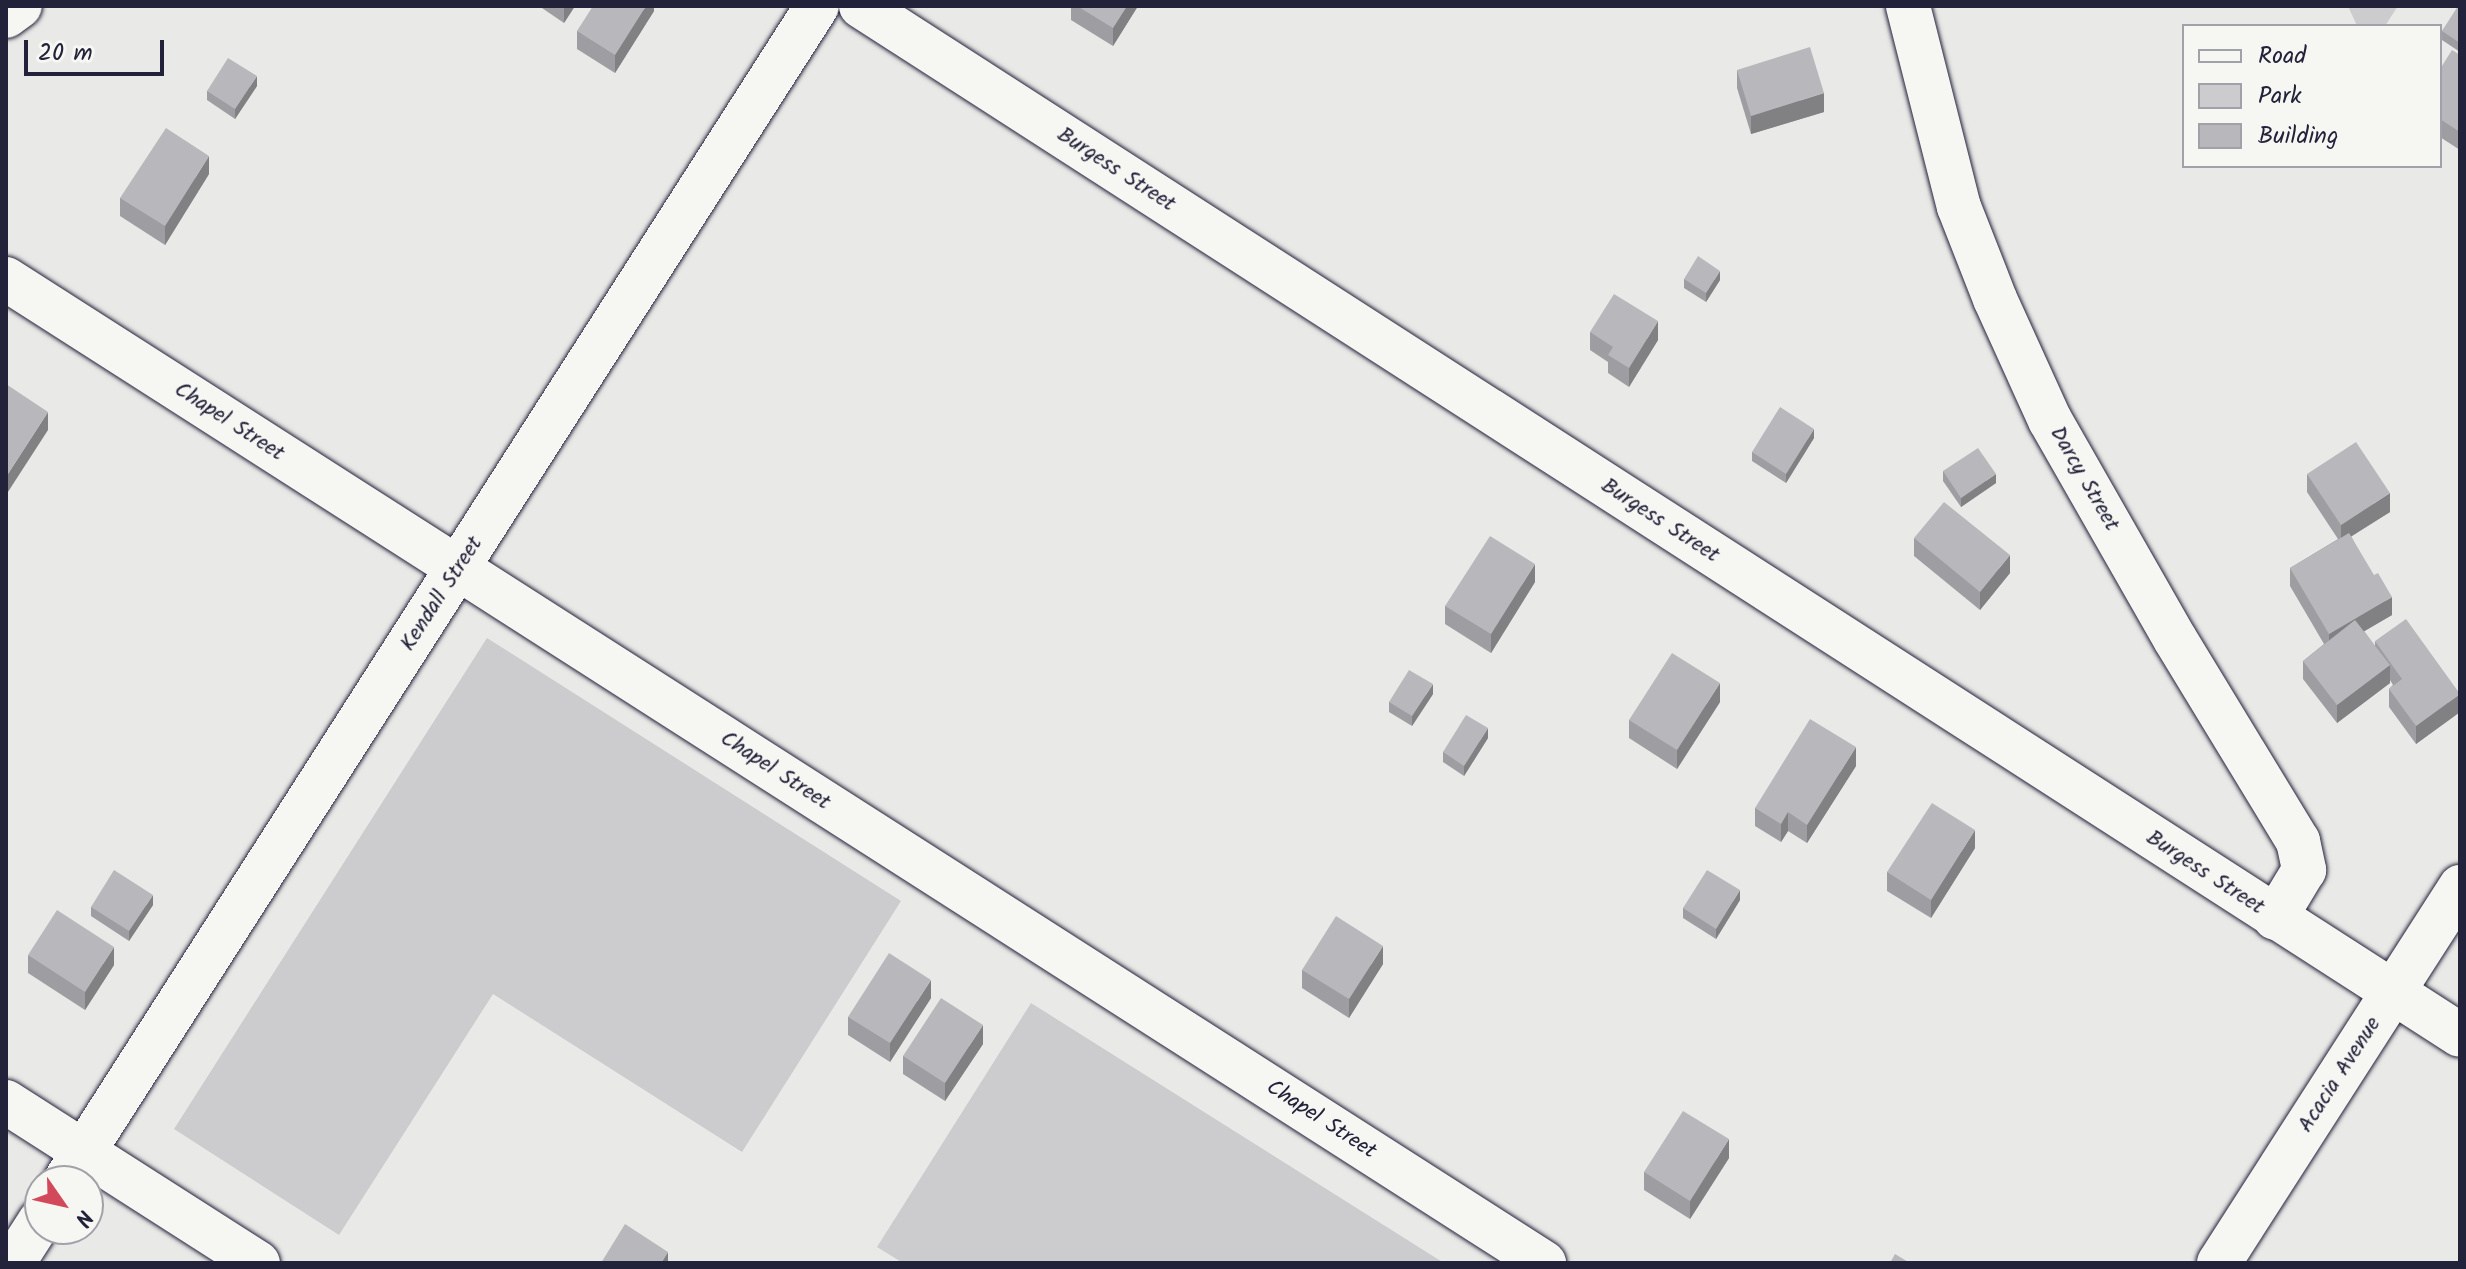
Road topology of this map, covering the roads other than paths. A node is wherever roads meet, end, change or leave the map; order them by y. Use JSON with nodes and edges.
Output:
{"nodes":[{"id":1,"x":20,"y":6,"type":"edge"},
{"id":2,"x":817,"y":6,"type":"edge"},
{"id":3,"x":861,"y":6,"type":"edge"},
{"id":4,"x":1908,"y":6,"type":"edge"},
{"id":5,"x":6,"y":16,"type":"edge"},
{"id":6,"x":6,"y":279,"type":"edge"},
{"id":7,"x":458,"y":568,"type":"junction"},
{"id":8,"x":2460,"y":887,"type":"edge"},
{"id":9,"x":2275,"y":918,"type":"junction"},
{"id":10,"x":2393,"y":993,"type":"junction"},
{"id":11,"x":2460,"y":1035,"type":"edge"},
{"id":12,"x":6,"y":1102,"type":"edge"},
{"id":13,"x":74,"y":1165,"type":"edge"},
{"id":14,"x":76,"y":1165,"type":"edge"},
{"id":15,"x":104,"y":1181,"type":"edge"},
{"id":16,"x":25,"y":1245,"type":"edge"},
{"id":17,"x":13,"y":1263,"type":"edge"},
{"id":18,"x":258,"y":1263,"type":"edge"},
{"id":19,"x":1544,"y":1263,"type":"edge"},
{"id":20,"x":2219,"y":1263,"type":"edge"}],
"edges":[{"from":1,"to":5,"type":"street"},
{"from":2,"to":7,"type":"street","name":"Kendall Street"},
{"from":3,"to":9,"type":"street","name":"Burgess Street"},
{"from":4,"to":9,"type":"street","name":"Darcy Street"},
{"from":6,"to":7,"type":"street","name":"Chapel Street"},
{"from":7,"to":14,"type":"street","name":"Kendall Street"},
{"from":7,"to":19,"type":"street","name":"Chapel Street"},
{"from":8,"to":10,"type":"street","name":"Acacia Avenue"},
{"from":9,"to":10,"type":"street","name":"Burgess Street"},
{"from":10,"to":11,"type":"street","name":"Burgess Street"},
{"from":10,"to":20,"type":"street","name":"Acacia Avenue"},
{"from":12,"to":13,"type":"street"},
{"from":15,"to":18,"type":"street"},
{"from":16,"to":17,"type":"street"}]}
